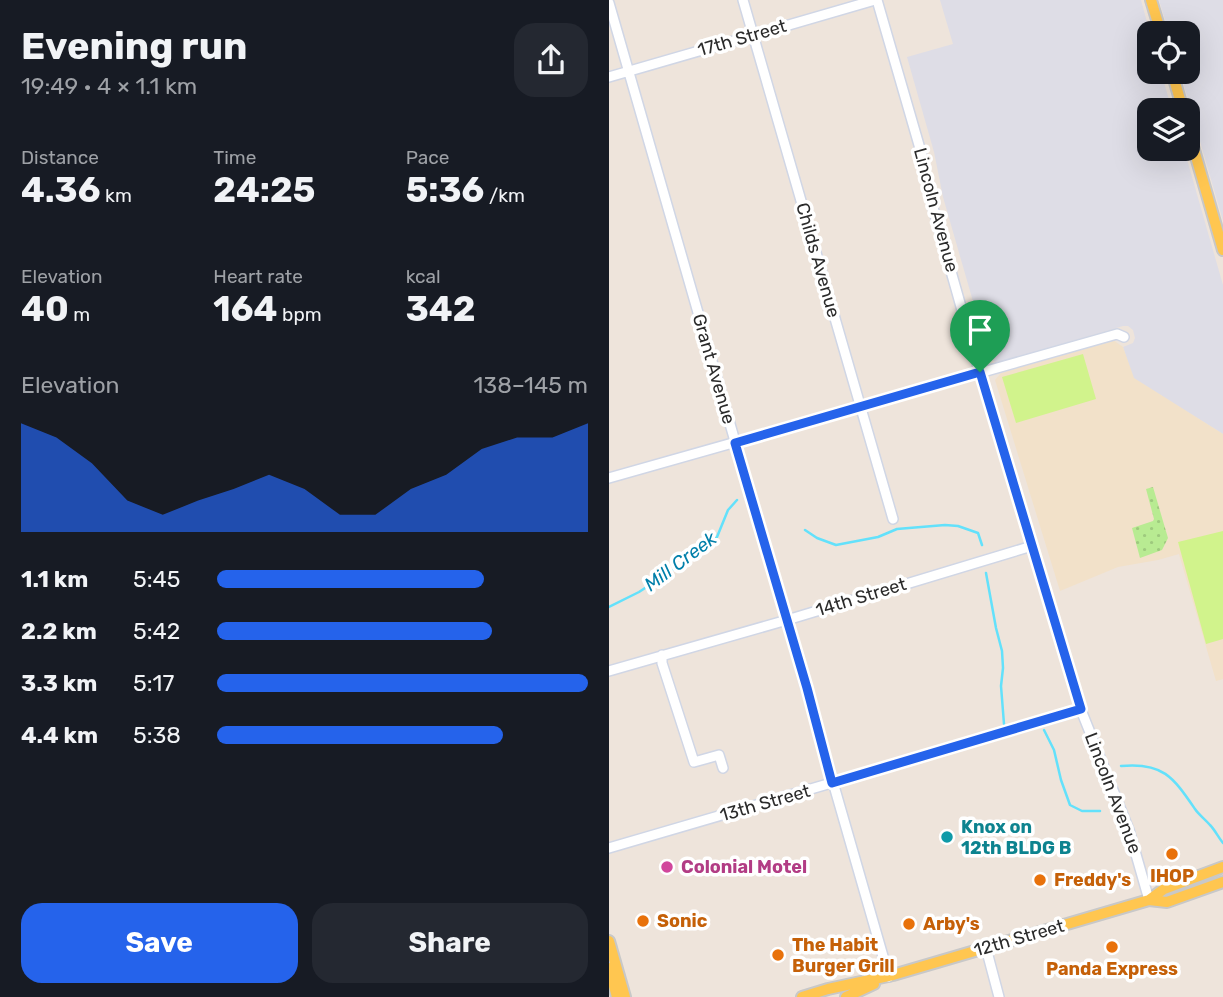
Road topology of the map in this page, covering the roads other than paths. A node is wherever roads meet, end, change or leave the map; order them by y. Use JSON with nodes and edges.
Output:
{"nodes":[{"id":1,"x":743,"y":0,"type":"edge"},
{"id":2,"x":876,"y":0,"type":"edge"},
{"id":3,"x":1151,"y":0,"type":"edge"},
{"id":4,"x":609,"y":3,"type":"edge"},
{"id":5,"x":1157,"y":21,"type":"edge"},
{"id":6,"x":753,"y":34,"type":"junction"},
{"id":7,"x":628,"y":71,"type":"junction"},
{"id":8,"x":609,"y":77,"type":"edge"},
{"id":9,"x":1197,"y":161,"type":"edge"},
{"id":10,"x":1223,"y":250,"type":"edge"},
{"id":11,"x":1124,"y":337,"type":"dead end"},
{"id":12,"x":980,"y":372,"type":"junction"},
{"id":13,"x":860,"y":406,"type":"junction"},
{"id":14,"x":735,"y":443,"type":"junction"},
{"id":15,"x":609,"y":478,"type":"edge"},
{"id":16,"x":893,"y":519,"type":"dead end"},
{"id":17,"x":1032,"y":546,"type":"junction"},
{"id":18,"x":787,"y":620,"type":"junction"},
{"id":19,"x":662,"y":655,"type":"junction"},
{"id":20,"x":609,"y":671,"type":"edge"},
{"id":21,"x":1081,"y":709,"type":"junction"},
{"id":22,"x":723,"y":768,"type":"dead end"},
{"id":23,"x":832,"y":783,"type":"junction"},
{"id":24,"x":609,"y":848,"type":"edge"},
{"id":25,"x":1223,"y":867,"type":"edge"},
{"id":26,"x":1223,"y":882,"type":"edge"},
{"id":27,"x":1149,"y":900,"type":"junction"},
{"id":28,"x":609,"y":941,"type":"edge"},
{"id":29,"x":986,"y":948,"type":"junction"},
{"id":30,"x":609,"y":968,"type":"edge"},
{"id":31,"x":889,"y":977,"type":"junction"},
{"id":32,"x":617,"y":997,"type":"edge"},
{"id":33,"x":625,"y":997,"type":"edge"},
{"id":34,"x":802,"y":997,"type":"edge"},
{"id":35,"x":846,"y":997,"type":"edge"},
{"id":36,"x":999,"y":997,"type":"edge"}],
"edges":[{"from":1,"to":6,"type":"street","name":"Childs Avenue"},
{"from":2,"to":6,"type":"street","name":"17th Street"},
{"from":2,"to":12,"type":"street","name":"Lincoln Avenue"},
{"from":3,"to":5,"type":"main road"},
{"from":4,"to":7,"type":"street","name":"Grant Avenue"},
{"from":6,"to":7,"type":"street","name":"17th Street"},
{"from":6,"to":13,"type":"street","name":"Childs Avenue"},
{"from":7,"to":8,"type":"street","name":"17th Street"},
{"from":7,"to":14,"type":"street","name":"Grant Avenue"},
{"from":9,"to":10,"type":"main road"},
{"from":11,"to":12,"type":"street"},
{"from":12,"to":13,"type":"street"},
{"from":12,"to":17,"type":"street","name":"Lincoln Avenue"},
{"from":13,"to":14,"type":"street"},
{"from":13,"to":16,"type":"street","name":"Childs Avenue"},
{"from":14,"to":15,"type":"street"},
{"from":14,"to":18,"type":"street","name":"Grant Avenue"},
{"from":17,"to":18,"type":"street","name":"14th Street"},
{"from":17,"to":21,"type":"street","name":"Lincoln Avenue"},
{"from":18,"to":19,"type":"street","name":"14th Street"},
{"from":18,"to":23,"type":"street","name":"Grant Avenue"},
{"from":19,"to":20,"type":"street","name":"14th Street"},
{"from":19,"to":22,"type":"street"},
{"from":21,"to":23,"type":"street","name":"13th Street"},
{"from":21,"to":27,"type":"street","name":"Lincoln Avenue"},
{"from":23,"to":24,"type":"street","name":"13th Street"},
{"from":23,"to":31,"type":"street","name":"Grant Avenue"},
{"from":25,"to":27,"type":"main road","name":"12th Street"},
{"from":26,"to":27,"type":"main road","name":"12th Street"},
{"from":27,"to":29,"type":"main road","name":"12th Street"},
{"from":28,"to":33,"type":"main road"},
{"from":29,"to":31,"type":"main road","name":"12th Street"},
{"from":29,"to":36,"type":"street"},
{"from":30,"to":32,"type":"main road"},
{"from":31,"to":34,"type":"main road","name":"12th Street"},
{"from":31,"to":35,"type":"main road","name":"12th Street"}]}
